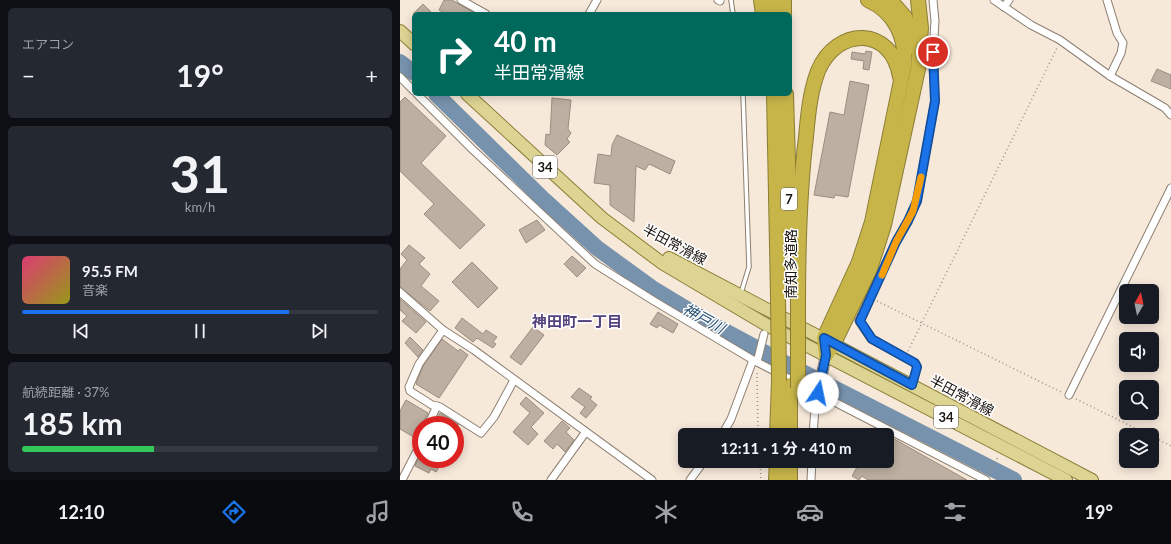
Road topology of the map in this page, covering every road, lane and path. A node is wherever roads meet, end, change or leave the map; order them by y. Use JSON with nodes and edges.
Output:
{"nodes":[{"id":1,"x":461,"y":0,"type":"edge"},
{"id":2,"x":597,"y":0,"type":"edge"},
{"id":3,"x":731,"y":0,"type":"edge"},
{"id":4,"x":762,"y":0,"type":"edge"},
{"id":5,"x":772,"y":0,"type":"edge"},
{"id":6,"x":784,"y":0,"type":"edge"},
{"id":7,"x":868,"y":0,"type":"edge"},
{"id":8,"x":890,"y":0,"type":"edge"},
{"id":9,"x":918,"y":0,"type":"edge"},
{"id":10,"x":933,"y":0,"type":"edge"},
{"id":11,"x":994,"y":0,"type":"edge"},
{"id":12,"x":1009,"y":0,"type":"edge"},
{"id":13,"x":1107,"y":0,"type":"edge"},
{"id":14,"x":1004,"y":7,"type":"junction"},
{"id":15,"x":482,"y":12,"type":"edge"},
{"id":16,"x":590,"y":12,"type":"edge"},
{"id":17,"x":733,"y":12,"type":"edge"},
{"id":18,"x":763,"y":12,"type":"edge"},
{"id":19,"x":773,"y":12,"type":"edge"},
{"id":20,"x":784,"y":12,"type":"edge"},
{"id":21,"x":400,"y":31,"type":"edge"},
{"id":22,"x":1060,"y":40,"type":"junction"},
{"id":23,"x":412,"y":42,"type":"edge"},
{"id":24,"x":918,"y":54,"type":"junction"},
{"id":25,"x":1110,"y":76,"type":"junction"},
{"id":26,"x":400,"y":77,"type":"edge"},
{"id":27,"x":901,"y":84,"type":"junction"},
{"id":28,"x":412,"y":89,"type":"edge"},
{"id":29,"x":419,"y":96,"type":"edge"},
{"id":30,"x":469,"y":96,"type":"edge"},
{"id":31,"x":743,"y":96,"type":"edge"},
{"id":32,"x":776,"y":96,"type":"edge"},
{"id":33,"x":1171,"y":115,"type":"edge"},
{"id":34,"x":1171,"y":188,"type":"edge"},
{"id":35,"x":627,"y":236,"type":"junction"},
{"id":36,"x":400,"y":292,"type":"edge"},
{"id":37,"x":740,"y":296,"type":"junction"},
{"id":38,"x":871,"y":298,"type":"junction"},
{"id":39,"x":789,"y":303,"type":"junction"},
{"id":40,"x":922,"y":322,"type":"junction"},
{"id":41,"x":764,"y":329,"type":"junction"},
{"id":42,"x":443,"y":330,"type":"junction"},
{"id":43,"x":829,"y":341,"type":"junction"},
{"id":44,"x":905,"y":356,"type":"junction"},
{"id":45,"x":756,"y":360,"type":"junction"},
{"id":46,"x":825,"y":360,"type":"junction"},
{"id":47,"x":514,"y":380,"type":"junction"},
{"id":48,"x":789,"y":385,"type":"junction"},
{"id":49,"x":912,"y":385,"type":"junction"},
{"id":50,"x":818,"y":393,"type":"junction"},
{"id":51,"x":1069,"y":395,"type":"junction"},
{"id":52,"x":437,"y":406,"type":"junction"},
{"id":53,"x":432,"y":416,"type":"edge"},
{"id":54,"x":726,"y":428,"type":"edge"},
{"id":55,"x":758,"y":428,"type":"edge"},
{"id":56,"x":779,"y":428,"type":"edge"},
{"id":57,"x":790,"y":428,"type":"edge"},
{"id":58,"x":814,"y":428,"type":"edge"},
{"id":59,"x":1135,"y":428,"type":"edge"},
{"id":60,"x":585,"y":433,"type":"junction"},
{"id":61,"x":1159,"y":440,"type":"edge"},
{"id":62,"x":1171,"y":446,"type":"edge"},
{"id":63,"x":998,"y":457,"type":"dead end"},
{"id":64,"x":412,"y":461,"type":"edge"},
{"id":65,"x":699,"y":468,"type":"edge"},
{"id":66,"x":760,"y":468,"type":"edge"},
{"id":67,"x":777,"y":468,"type":"edge"},
{"id":68,"x":790,"y":468,"type":"edge"},
{"id":69,"x":812,"y":468,"type":"edge"},
{"id":70,"x":981,"y":479,"type":"edge"},
{"id":71,"x":402,"y":480,"type":"edge"},
{"id":72,"x":551,"y":480,"type":"edge"},
{"id":73,"x":652,"y":480,"type":"edge"},
{"id":74,"x":690,"y":480,"type":"edge"},
{"id":75,"x":761,"y":480,"type":"edge"},
{"id":76,"x":776,"y":480,"type":"edge"},
{"id":77,"x":790,"y":480,"type":"edge"},
{"id":78,"x":811,"y":480,"type":"edge"},
{"id":79,"x":1066,"y":480,"type":"edge"},
{"id":80,"x":1092,"y":480,"type":"edge"}],
"edges":[{"from":1,"to":15,"type":"street"},
{"from":2,"to":16,"type":"street"},
{"from":3,"to":17,"type":"lane"},
{"from":4,"to":18,"type":"highway"},
{"from":5,"to":19,"type":"highway"},
{"from":6,"to":20,"type":"highway"},
{"from":7,"to":27,"type":"highway"},
{"from":8,"to":24,"type":"highway"},
{"from":9,"to":24,"type":"highway"},
{"from":10,"to":38,"type":"street"},
{"from":11,"to":14,"type":"street"},
{"from":12,"to":14,"type":"street"},
{"from":13,"to":25,"type":"street"},
{"from":14,"to":22,"type":"street"},
{"from":21,"to":23,"type":"main road"},
{"from":22,"to":25,"type":"street"},
{"from":22,"to":40,"type":"path"},
{"from":24,"to":43,"type":"highway"},
{"from":25,"to":33,"type":"street"},
{"from":26,"to":28,"type":"street"},
{"from":27,"to":39,"type":"highway"},
{"from":27,"to":43,"type":"highway"},
{"from":29,"to":45,"type":"street"},
{"from":30,"to":35,"type":"main road","name":"半田常滑線","number":"34"},
{"from":31,"to":37,"type":"lane"},
{"from":32,"to":39,"type":"highway","name":"南知多道路","number":"7"},
{"from":34,"to":51,"type":"street"},
{"from":35,"to":37,"type":"main road","name":"半田常滑線","number":"34"},
{"from":35,"to":41,"type":"main road","name":"半田常滑線","number":"34"},
{"from":36,"to":42,"type":"street"},
{"from":37,"to":43,"type":"main road","name":"半田常滑線","number":"34"},
{"from":38,"to":40,"type":"path"},
{"from":38,"to":44,"type":"street"},
{"from":39,"to":48,"type":"highway","name":"南知多道路","number":"7"},
{"from":40,"to":44,"type":"path"},
{"from":40,"to":51,"type":"path"},
{"from":41,"to":45,"type":"street"},
{"from":41,"to":46,"type":"main road","name":"半田常滑線","number":"34"},
{"from":42,"to":47,"type":"street"},
{"from":42,"to":52,"type":"street"},
{"from":43,"to":46,"type":"highway"},
{"from":43,"to":49,"type":"main road","name":"半田常滑線","number":"34"},
{"from":44,"to":49,"type":"street"},
{"from":45,"to":50,"type":"street"},
{"from":45,"to":54,"type":"street"},
{"from":45,"to":55,"type":"path"},
{"from":46,"to":50,"type":"street"},
{"from":46,"to":79,"type":"main road","name":"半田常滑線","number":"34"},
{"from":47,"to":52,"type":"street"},
{"from":47,"to":60,"type":"street"},
{"from":48,"to":56,"type":"highway","name":"南知多道路","number":"7"},
{"from":48,"to":57,"type":"highway","name":"南知多道路","number":"7"},
{"from":49,"to":80,"type":"main road","name":"半田常滑線","number":"34"},
{"from":50,"to":58,"type":"street"},
{"from":50,"to":70,"type":"street"},
{"from":51,"to":59,"type":"path"},
{"from":52,"to":53,"type":"street"},
{"from":60,"to":72,"type":"street"},
{"from":60,"to":73,"type":"street"},
{"from":61,"to":62,"type":"path"},
{"from":63,"to":70,"type":"path"},
{"from":64,"to":71,"type":"street"},
{"from":65,"to":74,"type":"street"},
{"from":66,"to":75,"type":"path"},
{"from":67,"to":76,"type":"highway"},
{"from":68,"to":77,"type":"highway"},
{"from":69,"to":78,"type":"street"}]}
